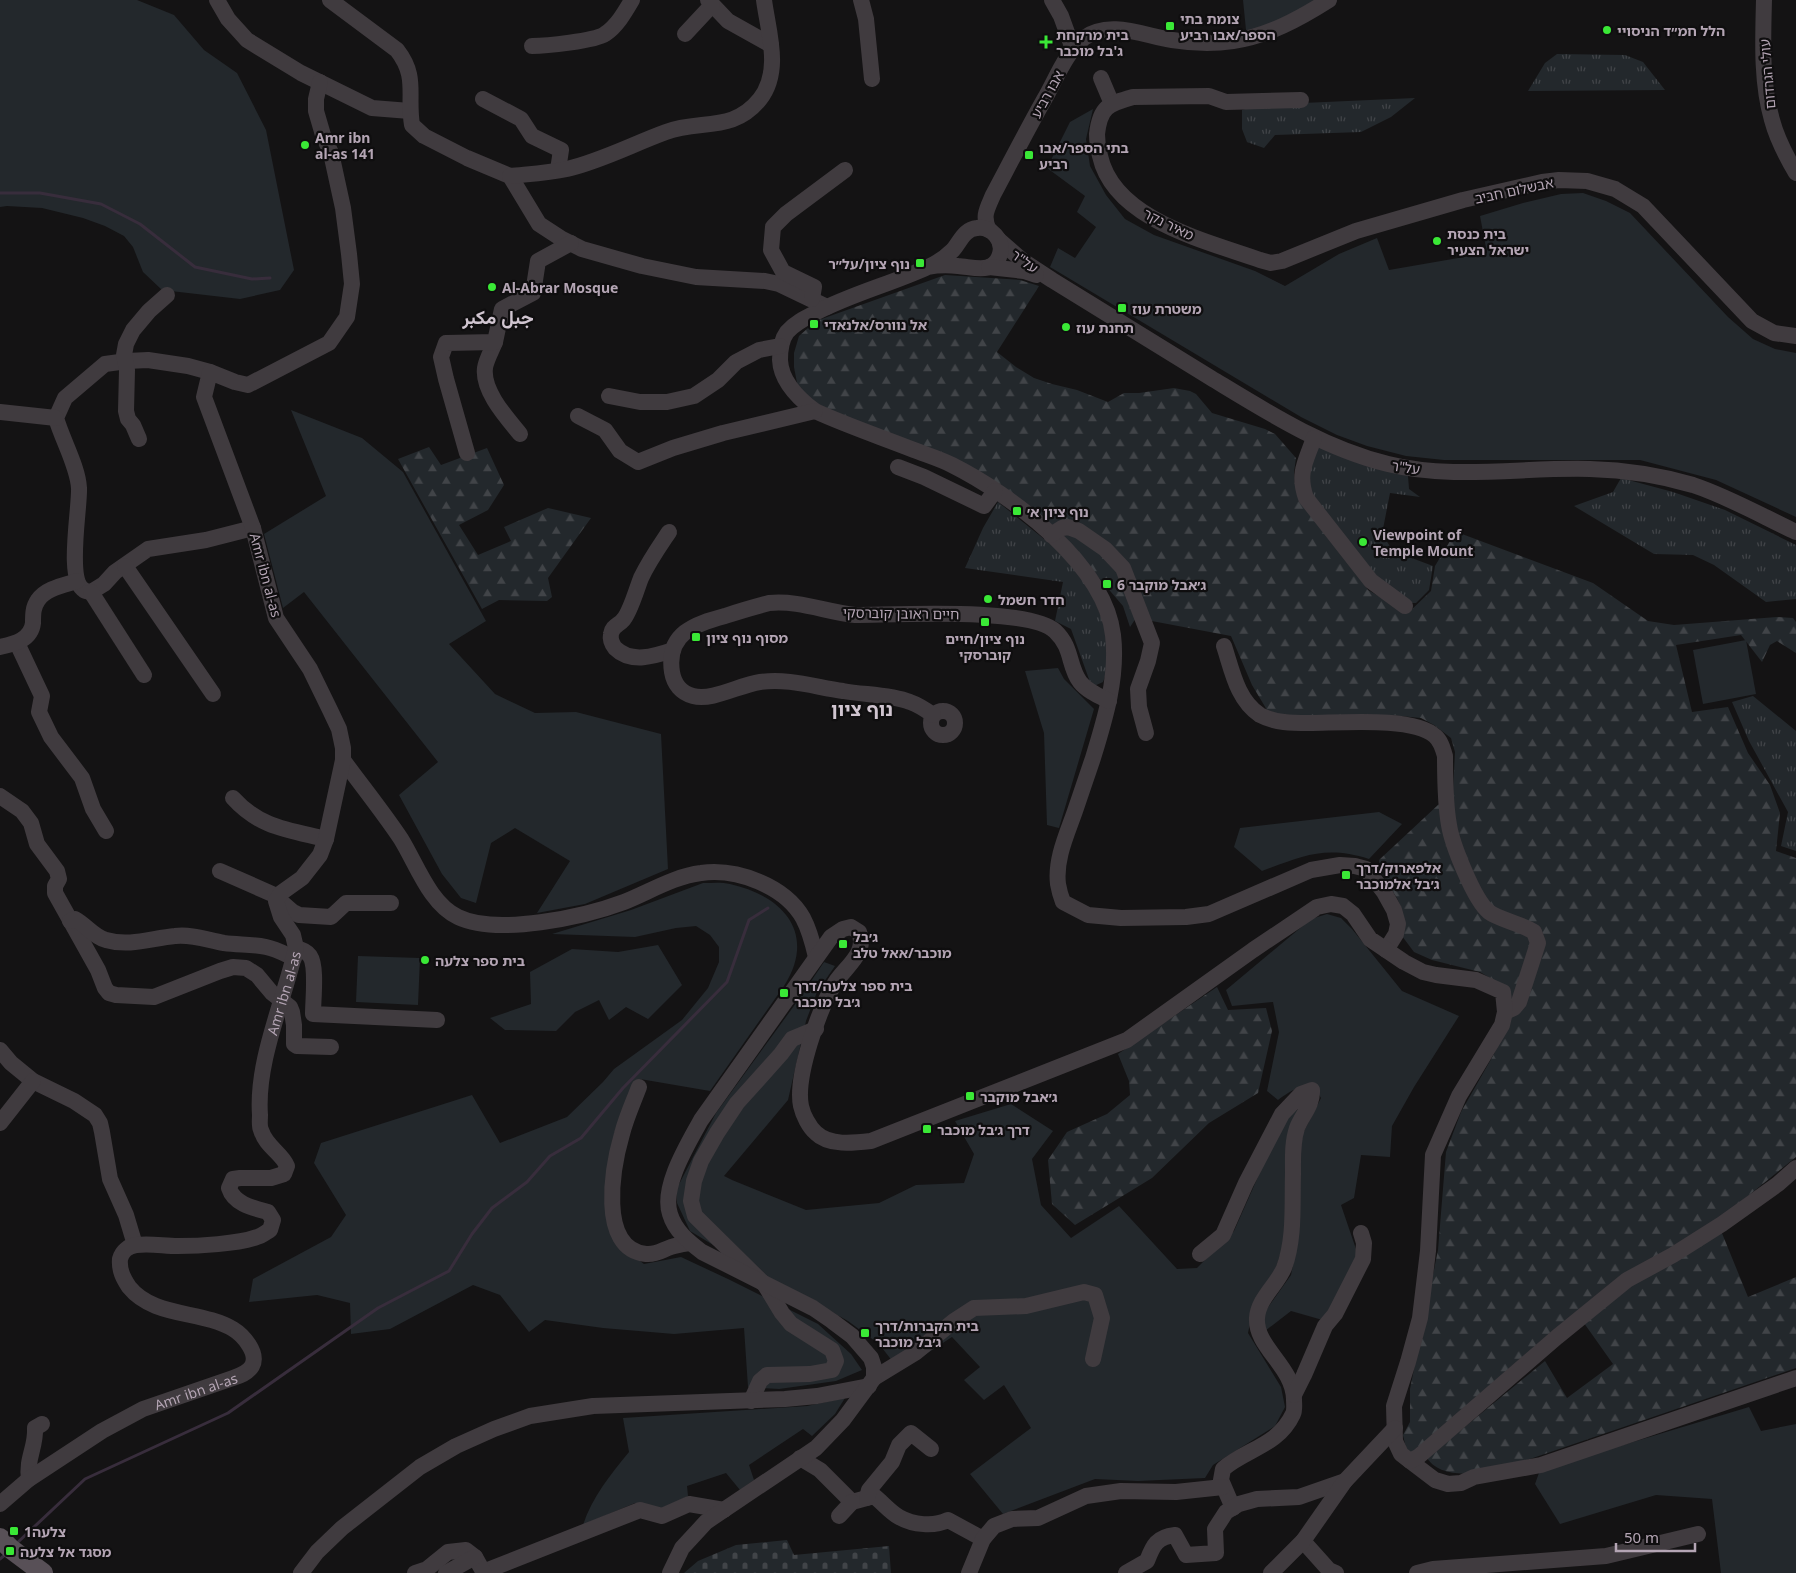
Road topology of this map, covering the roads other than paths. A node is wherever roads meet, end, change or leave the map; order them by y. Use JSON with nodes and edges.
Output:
{"nodes":[{"id":1,"x":217,"y":0,"type":"edge"},
{"id":2,"x":330,"y":0,"type":"edge"},
{"id":3,"x":632,"y":0,"type":"edge"},
{"id":4,"x":764,"y":0,"type":"edge"},
{"id":5,"x":861,"y":0,"type":"edge"},
{"id":6,"x":1052,"y":0,"type":"edge"},
{"id":7,"x":1329,"y":0,"type":"edge"},
{"id":8,"x":1764,"y":0,"type":"edge"},
{"id":9,"x":710,"y":2,"type":"edge"},
{"id":10,"x":685,"y":34,"type":"dead end"},
{"id":11,"x":771,"y":45,"type":"junction"},
{"id":12,"x":532,"y":46,"type":"dead end"},
{"id":13,"x":1073,"y":49,"type":"junction"},
{"id":14,"x":1101,"y":78,"type":"dead end"},
{"id":15,"x":872,"y":79,"type":"dead end"},
{"id":16,"x":320,"y":82,"type":"junction"},
{"id":17,"x":483,"y":99,"type":"dead end"},
{"id":18,"x":1301,"y":100,"type":"dead end"},
{"id":19,"x":1112,"y":104,"type":"junction"},
{"id":20,"x":410,"y":111,"type":"junction"},
{"id":21,"x":558,"y":170,"type":"junction"},
{"id":22,"x":845,"y":170,"type":"dead end"},
{"id":23,"x":1796,"y":173,"type":"edge"},
{"id":24,"x":510,"y":176,"type":"junction"},
{"id":25,"x":992,"y":195,"type":"junction"},
{"id":26,"x":1356,"y":231,"type":"joint"},
{"id":27,"x":994,"y":235,"type":"junction"},
{"id":28,"x":963,"y":237,"type":"junction"},
{"id":29,"x":571,"y":243,"type":"junction"},
{"id":30,"x":928,"y":267,"type":"junction"},
{"id":31,"x":969,"y":267,"type":"junction"},
{"id":32,"x":989,"y":268,"type":"junction"},
{"id":33,"x":1052,"y":280,"type":"junction"},
{"id":34,"x":167,"y":295,"type":"dead end"},
{"id":35,"x":812,"y":299,"type":"junction"},
{"id":36,"x":827,"y":306,"type":"junction"},
{"id":37,"x":1796,"y":336,"type":"edge"},
{"id":38,"x":495,"y":342,"type":"junction"},
{"id":39,"x":780,"y":346,"type":"junction"},
{"id":40,"x":125,"y":361,"type":"junction"},
{"id":41,"x":210,"y":372,"type":"junction"},
{"id":42,"x":609,"y":396,"type":"dead end"},
{"id":43,"x":816,"y":411,"type":"junction"},
{"id":44,"x":0,"y":412,"type":"edge"},
{"id":45,"x":578,"y":416,"type":"dead end"},
{"id":46,"x":56,"y":418,"type":"junction"},
{"id":47,"x":520,"y":434,"type":"dead end"},
{"id":48,"x":1314,"y":438,"type":"junction"},
{"id":49,"x":140,"y":439,"type":"dead end"},
{"id":50,"x":467,"y":452,"type":"dead end"},
{"id":51,"x":898,"y":468,"type":"dead end"},
{"id":52,"x":995,"y":491,"type":"junction"},
{"id":53,"x":253,"y":528,"type":"junction"},
{"id":54,"x":669,"y":532,"type":"dead end"},
{"id":55,"x":1796,"y":532,"type":"edge"},
{"id":56,"x":1051,"y":535,"type":"junction"},
{"id":57,"x":125,"y":566,"type":"junction"},
{"id":58,"x":77,"y":581,"type":"junction"},
{"id":59,"x":91,"y":592,"type":"junction"},
{"id":60,"x":1405,"y":606,"type":"dead end"},
{"id":61,"x":17,"y":643,"type":"junction"},
{"id":62,"x":1224,"y":646,"type":"dead end"},
{"id":63,"x":0,"y":647,"type":"edge"},
{"id":64,"x":673,"y":650,"type":"junction"},
{"id":65,"x":144,"y":675,"type":"dead end"},
{"id":66,"x":213,"y":694,"type":"dead end"},
{"id":67,"x":1109,"y":701,"type":"junction"},
{"id":68,"x":1146,"y":733,"type":"dead end"},
{"id":69,"x":958,"y":734,"type":"dead end"},
{"id":70,"x":343,"y":760,"type":"junction"},
{"id":71,"x":0,"y":796,"type":"edge"},
{"id":72,"x":233,"y":798,"type":"dead end"},
{"id":73,"x":106,"y":831,"type":"dead end"},
{"id":74,"x":326,"y":839,"type":"junction"},
{"id":75,"x":220,"y":871,"type":"dead end"},
{"id":76,"x":278,"y":898,"type":"junction"},
{"id":77,"x":391,"y":903,"type":"dead end"},
{"id":78,"x":70,"y":920,"type":"junction"},
{"id":79,"x":1386,"y":950,"type":"junction"},
{"id":80,"x":295,"y":953,"type":"junction"},
{"id":81,"x":816,"y":957,"type":"junction"},
{"id":82,"x":282,"y":1001,"type":"junction"},
{"id":83,"x":1505,"y":1012,"type":"junction"},
{"id":84,"x":437,"y":1020,"type":"dead end"},
{"id":85,"x":816,"y":1029,"type":"junction"},
{"id":86,"x":331,"y":1047,"type":"dead end"},
{"id":87,"x":0,"y":1050,"type":"edge"},
{"id":88,"x":33,"y":1081,"type":"junction"},
{"id":89,"x":639,"y":1087,"type":"dead end"},
{"id":90,"x":0,"y":1123,"type":"edge"},
{"id":91,"x":1796,"y":1168,"type":"edge"},
{"id":92,"x":1361,"y":1234,"type":"dead end"},
{"id":93,"x":690,"y":1243,"type":"junction"},
{"id":94,"x":135,"y":1245,"type":"junction"},
{"id":95,"x":1200,"y":1254,"type":"dead end"},
{"id":96,"x":766,"y":1285,"type":"junction"},
{"id":97,"x":1093,"y":1359,"type":"dead end"},
{"id":98,"x":1796,"y":1378,"type":"edge"},
{"id":99,"x":871,"y":1382,"type":"junction"},
{"id":100,"x":1294,"y":1395,"type":"junction"},
{"id":101,"x":751,"y":1401,"type":"junction"},
{"id":102,"x":42,"y":1424,"type":"dead end"},
{"id":103,"x":1395,"y":1428,"type":"junction"},
{"id":104,"x":930,"y":1449,"type":"dead end"},
{"id":105,"x":800,"y":1458,"type":"junction"},
{"id":106,"x":1410,"y":1461,"type":"junction"},
{"id":107,"x":29,"y":1479,"type":"junction"},
{"id":108,"x":1345,"y":1481,"type":"junction"},
{"id":109,"x":1223,"y":1487,"type":"junction"},
{"id":110,"x":859,"y":1500,"type":"junction"},
{"id":111,"x":0,"y":1504,"type":"edge"},
{"id":112,"x":1233,"y":1508,"type":"junction"},
{"id":113,"x":724,"y":1510,"type":"junction"},
{"id":114,"x":839,"y":1516,"type":"dead end"},
{"id":115,"x":1698,"y":1534,"type":"dead end"},
{"id":116,"x":983,"y":1539,"type":"junction"},
{"id":117,"x":1303,"y":1541,"type":"junction"},
{"id":118,"x":1,"y":1542,"type":"edge"},
{"id":119,"x":1288,"y":1556,"type":"junction"},
{"id":120,"x":476,"y":1557,"type":"junction"},
{"id":121,"x":484,"y":1572,"type":"edge"},
{"id":122,"x":43,"y":1573,"type":"edge"},
{"id":123,"x":301,"y":1573,"type":"edge"},
{"id":124,"x":415,"y":1573,"type":"edge"},
{"id":125,"x":446,"y":1573,"type":"edge"},
{"id":126,"x":670,"y":1573,"type":"edge"},
{"id":127,"x":969,"y":1573,"type":"edge"},
{"id":128,"x":1126,"y":1573,"type":"edge"},
{"id":129,"x":1271,"y":1573,"type":"edge"},
{"id":130,"x":1293,"y":1573,"type":"edge"},
{"id":131,"x":1336,"y":1573,"type":"edge"},
{"id":132,"x":1416,"y":1573,"type":"edge"}],
"edges":[{"from":1,"to":16,"type":"street"},
{"from":2,"to":20,"type":"street"},
{"from":3,"to":12,"type":"street"},
{"from":4,"to":11,"type":"street"},
{"from":5,"to":15,"type":"street"},
{"from":6,"to":13,"type":"street"},
{"from":7,"to":13,"type":"street","name":"אבו רביע"},
{"from":8,"to":23,"type":"street","name":"עולי הגרדום"},
{"from":9,"to":10,"type":"street"},
{"from":9,"to":11,"type":"street"},
{"from":11,"to":21,"type":"street"},
{"from":13,"to":25,"type":"street","name":"אבו רביע"},
{"from":14,"to":19,"type":"street"},
{"from":16,"to":20,"type":"street"},
{"from":16,"to":41,"type":"street"},
{"from":17,"to":21,"type":"street"},
{"from":18,"to":19,"type":"street"},
{"from":19,"to":26,"type":"street","name":"מאיר נקר"},
{"from":20,"to":24,"type":"street"},
{"from":21,"to":24,"type":"street"},
{"from":22,"to":35,"type":"street"},
{"from":24,"to":29,"type":"street"},
{"from":25,"to":27,"type":"street","name":"אבו רביע"},
{"from":25,"to":28,"type":"street","name":"אבו רביע"},
{"from":26,"to":37,"type":"street","name":"אבשלום חביב"},
{"from":27,"to":28,"type":"street"},
{"from":27,"to":32,"type":"street"},
{"from":27,"to":33,"type":"street","name":"על\"ר"},
{"from":28,"to":30,"type":"street","name":"אבו רביע"},
{"from":28,"to":31,"type":"street"},
{"from":29,"to":35,"type":"street"},
{"from":29,"to":38,"type":"street"},
{"from":30,"to":31,"type":"street"},
{"from":30,"to":36,"type":"street"},
{"from":31,"to":32,"type":"street"},
{"from":32,"to":33,"type":"street","name":"על\"ר"},
{"from":33,"to":48,"type":"street","name":"על\"ר"},
{"from":34,"to":40,"type":"street"},
{"from":35,"to":36,"type":"street"},
{"from":36,"to":39,"type":"street"},
{"from":38,"to":47,"type":"street"},
{"from":38,"to":50,"type":"street"},
{"from":39,"to":42,"type":"street"},
{"from":39,"to":43,"type":"street"},
{"from":40,"to":41,"type":"street"},
{"from":40,"to":46,"type":"street"},
{"from":40,"to":49,"type":"street"},
{"from":41,"to":53,"type":"street","name":"Amr ibn al-as"},
{"from":43,"to":45,"type":"street"},
{"from":43,"to":52,"type":"street"},
{"from":44,"to":46,"type":"street"},
{"from":46,"to":58,"type":"street"},
{"from":48,"to":55,"type":"street","name":"על\"ר"},
{"from":48,"to":60,"type":"street"},
{"from":51,"to":52,"type":"street"},
{"from":52,"to":56,"type":"street"},
{"from":53,"to":57,"type":"street"},
{"from":53,"to":70,"type":"street","name":"Amr ibn al-as"},
{"from":54,"to":64,"type":"street"},
{"from":56,"to":67,"type":"street"},
{"from":56,"to":68,"type":"street"},
{"from":57,"to":59,"type":"street"},
{"from":57,"to":66,"type":"street"},
{"from":58,"to":59,"type":"street"},
{"from":58,"to":61,"type":"street"},
{"from":59,"to":65,"type":"street"},
{"from":61,"to":63,"type":"street"},
{"from":61,"to":73,"type":"street"},
{"from":62,"to":83,"type":"street"},
{"from":64,"to":67,"type":"street","name":"חיים ראובן קוברסקי"},
{"from":64,"to":69,"type":"street"},
{"from":67,"to":79,"type":"street"},
{"from":70,"to":74,"type":"street","name":"Amr ibn al-as"},
{"from":70,"to":81,"type":"street"},
{"from":71,"to":78,"type":"street"},
{"from":72,"to":74,"type":"street"},
{"from":74,"to":76,"type":"street","name":"Amr ibn al-as"},
{"from":75,"to":76,"type":"street"},
{"from":76,"to":77,"type":"street"},
{"from":76,"to":80,"type":"street","name":"Amr ibn al-as"},
{"from":78,"to":80,"type":"street"},
{"from":78,"to":82,"type":"street"},
{"from":79,"to":83,"type":"street"},
{"from":79,"to":85,"type":"street"},
{"from":80,"to":82,"type":"street","name":"Amr ibn al-as"},
{"from":80,"to":84,"type":"street"},
{"from":81,"to":85,"type":"street"},
{"from":81,"to":93,"type":"street"},
{"from":82,"to":86,"type":"street"},
{"from":82,"to":94,"type":"street","name":"Amr ibn al-as"},
{"from":83,"to":103,"type":"street"},
{"from":85,"to":96,"type":"street"},
{"from":87,"to":88,"type":"street"},
{"from":88,"to":90,"type":"street"},
{"from":88,"to":94,"type":"street"},
{"from":89,"to":93,"type":"street"},
{"from":91,"to":106,"type":"street"},
{"from":92,"to":100,"type":"street"},
{"from":93,"to":96,"type":"street"},
{"from":94,"to":107,"type":"street","name":"Amr ibn al-as"},
{"from":95,"to":100,"type":"street"},
{"from":96,"to":99,"type":"street"},
{"from":96,"to":101,"type":"street"},
{"from":97,"to":99,"type":"street"},
{"from":98,"to":106,"type":"street"},
{"from":99,"to":101,"type":"street"},
{"from":99,"to":105,"type":"street"},
{"from":100,"to":109,"type":"street"},
{"from":101,"to":123,"type":"street"},
{"from":102,"to":107,"type":"street"},
{"from":103,"to":106,"type":"street"},
{"from":103,"to":108,"type":"street"},
{"from":104,"to":110,"type":"street"},
{"from":105,"to":110,"type":"street"},
{"from":105,"to":113,"type":"street"},
{"from":107,"to":111,"type":"street","name":"Amr ibn al-as"},
{"from":108,"to":112,"type":"street"},
{"from":108,"to":117,"type":"street"},
{"from":109,"to":112,"type":"street"},
{"from":109,"to":116,"type":"street"},
{"from":110,"to":114,"type":"street"},
{"from":110,"to":116,"type":"street"},
{"from":112,"to":128,"type":"street"},
{"from":113,"to":121,"type":"street"},
{"from":113,"to":126,"type":"street"},
{"from":115,"to":132,"type":"street"},
{"from":116,"to":127,"type":"street"},
{"from":117,"to":119,"type":"street"},
{"from":117,"to":131,"type":"street"},
{"from":118,"to":122,"type":"main road"},
{"from":119,"to":129,"type":"street"},
{"from":119,"to":130,"type":"street"},
{"from":120,"to":121,"type":"street"},
{"from":120,"to":124,"type":"street"},
{"from":120,"to":125,"type":"street"}]}
